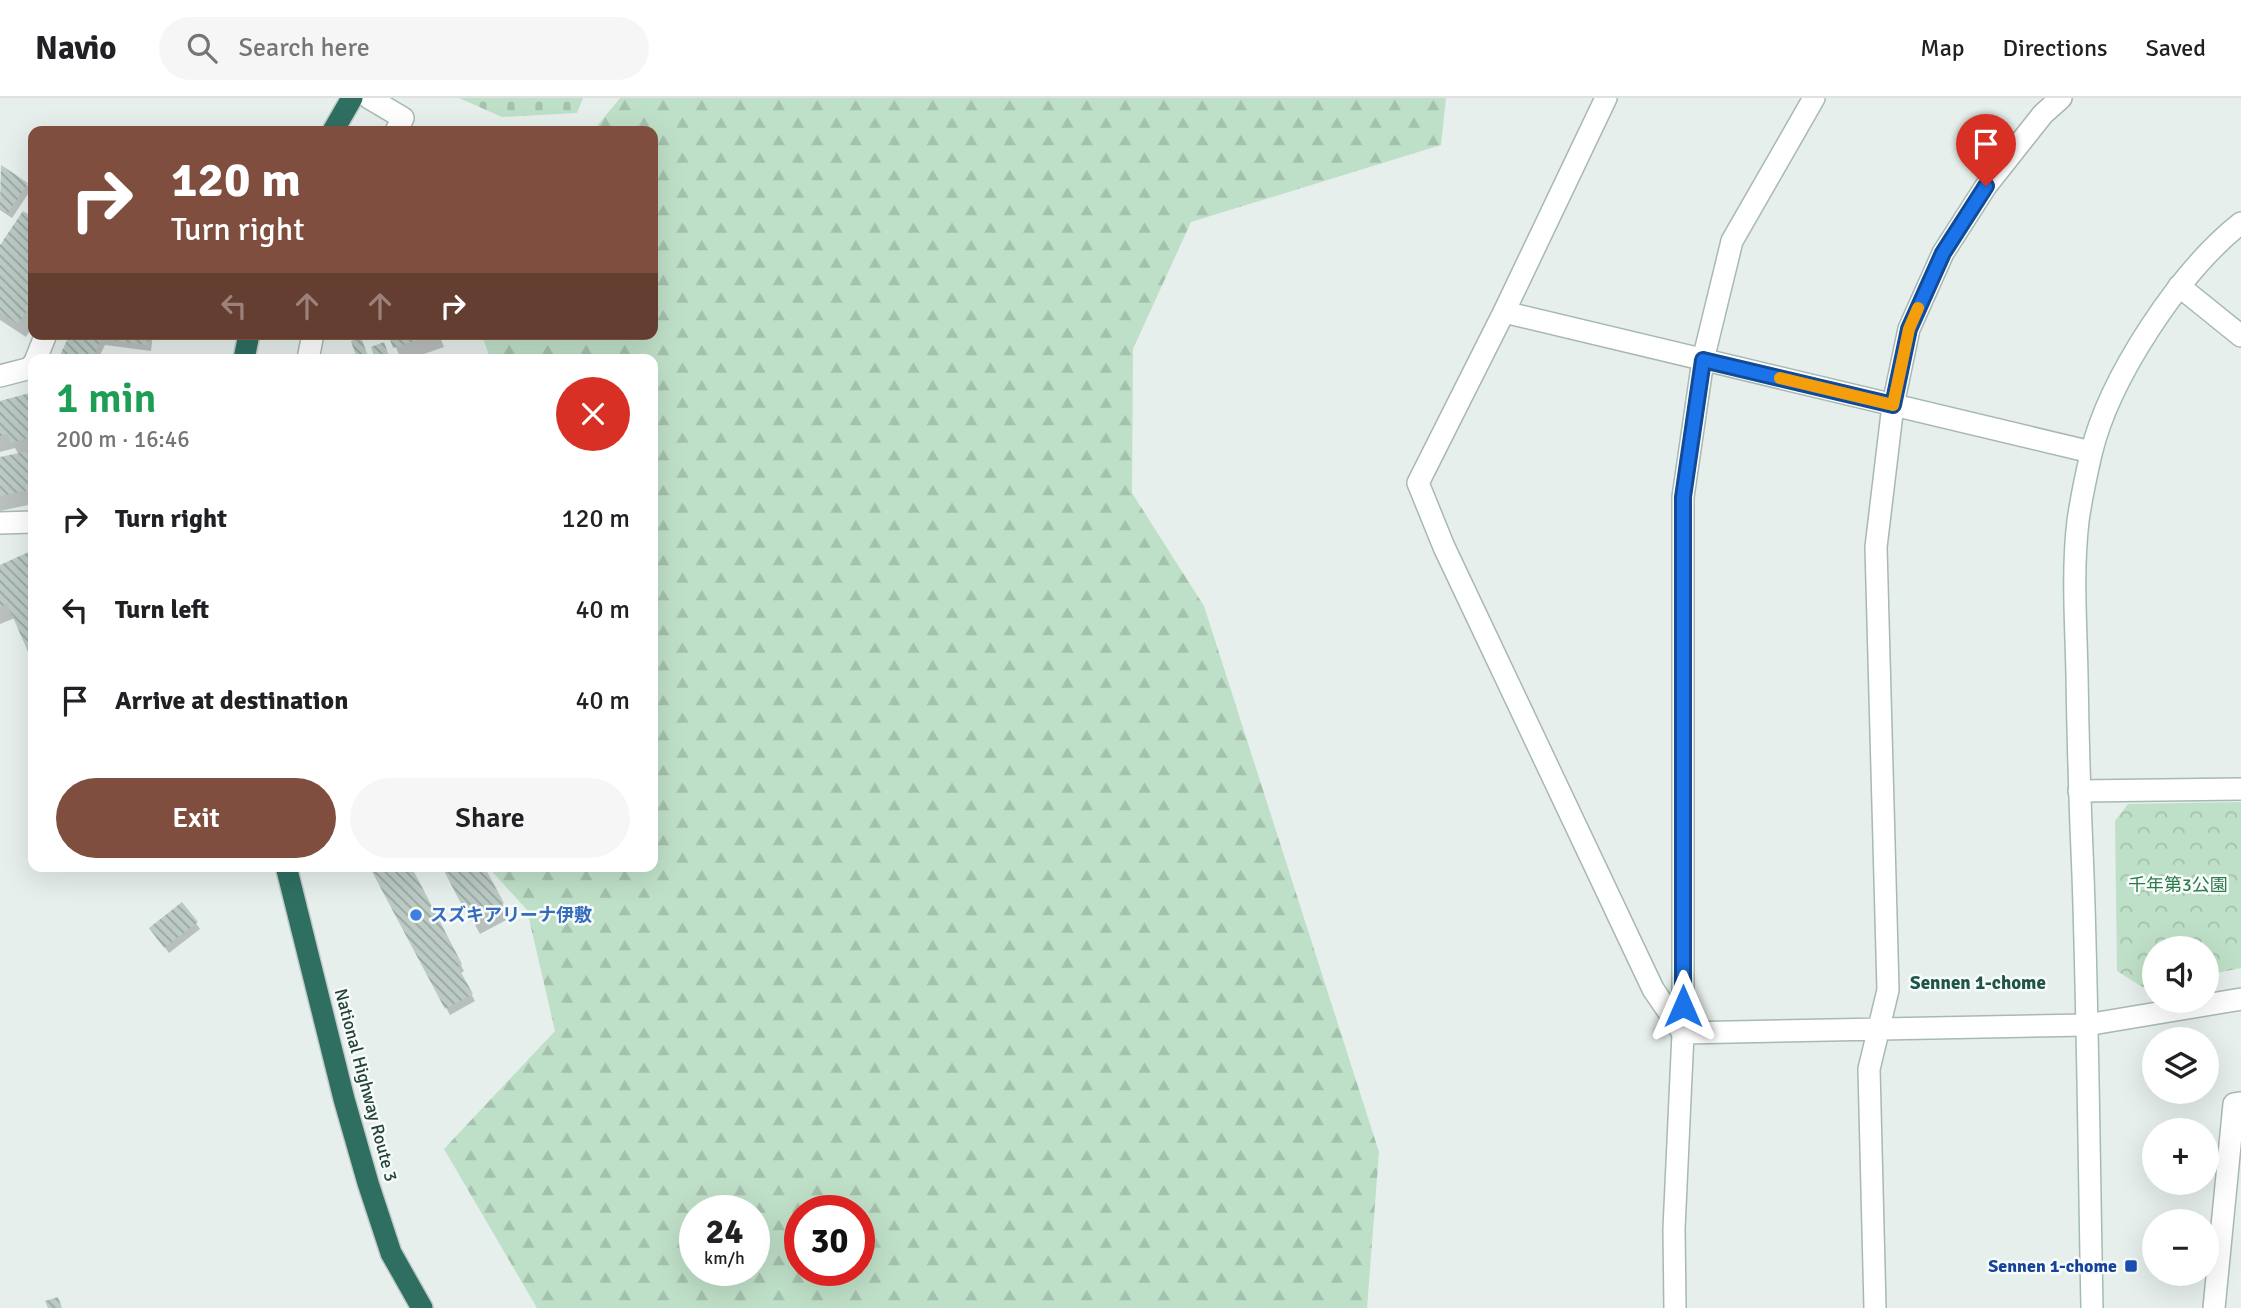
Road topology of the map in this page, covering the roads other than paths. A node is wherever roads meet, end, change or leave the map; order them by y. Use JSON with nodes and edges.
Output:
{"nodes":[{"id":1,"x":352,"y":98,"type":"edge"},
{"id":2,"x":369,"y":98,"type":"edge"},
{"id":3,"x":1606,"y":98,"type":"edge"},
{"id":4,"x":1814,"y":98,"type":"edge"},
{"id":5,"x":2061,"y":98,"type":"edge"},
{"id":6,"x":336,"y":126,"type":"edge"},
{"id":7,"x":399,"y":126,"type":"edge"},
{"id":8,"x":2241,"y":223,"type":"edge"},
{"id":9,"x":2179,"y":286,"type":"junction"},
{"id":10,"x":1504,"y":312,"type":"junction"},
{"id":11,"x":2241,"y":336,"type":"edge"},
{"id":12,"x":1703,"y":360,"type":"junction"},
{"id":13,"x":28,"y":369,"type":"edge"},
{"id":14,"x":0,"y":376,"type":"edge"},
{"id":15,"x":1893,"y":405,"type":"junction"},
{"id":16,"x":2091,"y":452,"type":"junction"},
{"id":17,"x":28,"y":522,"type":"edge"},
{"id":18,"x":0,"y":523,"type":"edge"},
{"id":19,"x":2241,"y":789,"type":"edge"},
{"id":20,"x":2079,"y":791,"type":"junction"},
{"id":21,"x":287,"y":872,"type":"edge"},
{"id":22,"x":2241,"y":999,"type":"edge"},
{"id":23,"x":2086,"y":1025,"type":"junction"},
{"id":24,"x":1879,"y":1027,"type":"junction"},
{"id":25,"x":1683,"y":1033,"type":"junction"},
{"id":26,"x":2241,"y":1103,"type":"edge"},
{"id":27,"x":422,"y":1308,"type":"edge"},
{"id":28,"x":1675,"y":1308,"type":"edge"},
{"id":29,"x":1875,"y":1308,"type":"edge"},
{"id":30,"x":2092,"y":1308,"type":"edge"},
{"id":31,"x":2214,"y":1308,"type":"edge"}],
"edges":[{"from":1,"to":6,"type":"highway"},
{"from":2,"to":7,"type":"street"},
{"from":3,"to":10,"type":"street"},
{"from":4,"to":12,"type":"street"},
{"from":5,"to":15,"type":"street"},
{"from":8,"to":9,"type":"street"},
{"from":9,"to":11,"type":"street"},
{"from":9,"to":16,"type":"street"},
{"from":10,"to":12,"type":"street"},
{"from":10,"to":25,"type":"street"},
{"from":12,"to":15,"type":"street"},
{"from":12,"to":25,"type":"street"},
{"from":13,"to":14,"type":"street"},
{"from":15,"to":16,"type":"street"},
{"from":15,"to":24,"type":"street"},
{"from":16,"to":20,"type":"street"},
{"from":17,"to":18,"type":"street"},
{"from":19,"to":20,"type":"street"},
{"from":20,"to":23,"type":"street"},
{"from":21,"to":27,"type":"highway","name":"National Highway Route 3"},
{"from":22,"to":23,"type":"street"},
{"from":23,"to":24,"type":"street"},
{"from":23,"to":30,"type":"street"},
{"from":24,"to":25,"type":"street"},
{"from":24,"to":29,"type":"street"},
{"from":25,"to":28,"type":"street"},
{"from":26,"to":31,"type":"street"}]}
